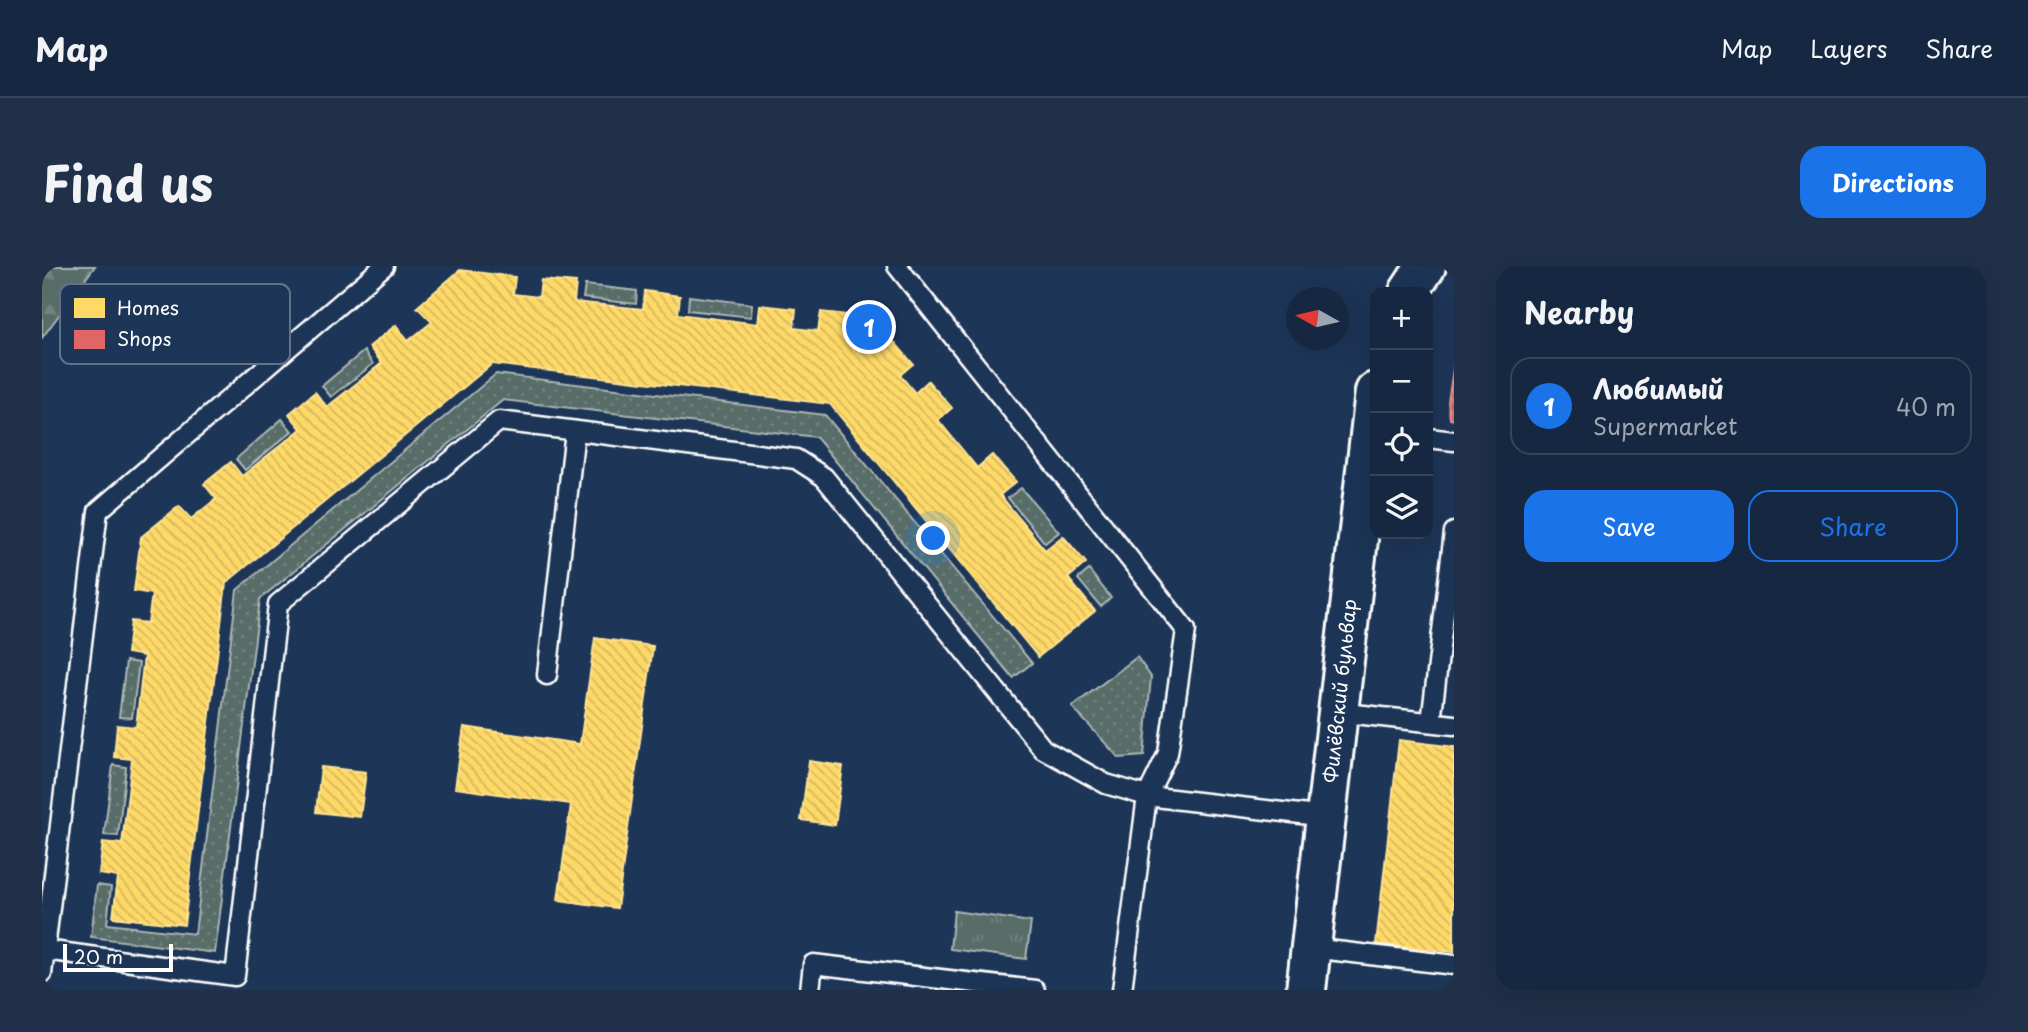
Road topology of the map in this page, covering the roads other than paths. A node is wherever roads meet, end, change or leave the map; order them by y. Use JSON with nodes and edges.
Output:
{"nodes":[{"id":1,"x":384,"y":266,"type":"edge"},
{"id":2,"x":897,"y":266,"type":"edge"},
{"id":3,"x":1426,"y":266,"type":"edge"},
{"id":4,"x":1412,"y":287,"type":"edge"},
{"id":5,"x":290,"y":347,"type":"edge"},
{"id":6,"x":270,"y":364,"type":"edge"},
{"id":7,"x":575,"y":431,"type":"junction"},
{"id":8,"x":1433,"y":439,"type":"edge"},
{"id":9,"x":1454,"y":441,"type":"edge"},
{"id":10,"x":1370,"y":448,"type":"edge"},
{"id":11,"x":1454,"y":532,"type":"edge"},
{"id":12,"x":547,"y":675,"type":"dead end"},
{"id":13,"x":1337,"y":712,"type":"junction"},
{"id":14,"x":1431,"y":722,"type":"junction"},
{"id":15,"x":1454,"y":725,"type":"edge"},
{"id":16,"x":1147,"y":796,"type":"junction"},
{"id":17,"x":1326,"y":817,"type":"junction"},
{"id":18,"x":1311,"y":948,"type":"junction"},
{"id":19,"x":45,"y":950,"type":"junction"},
{"id":20,"x":1454,"y":965,"type":"edge"},
{"id":21,"x":42,"y":974,"type":"edge"},
{"id":22,"x":234,"y":983,"type":"edge"},
{"id":23,"x":810,"y":990,"type":"edge"},
{"id":24,"x":1035,"y":990,"type":"edge"},
{"id":25,"x":1122,"y":990,"type":"edge"},
{"id":26,"x":1306,"y":990,"type":"edge"}],
"edges":[{"from":1,"to":5,"type":"lane"},
{"from":2,"to":16,"type":"lane"},
{"from":3,"to":4,"type":"street"},
{"from":6,"to":19,"type":"lane"},
{"from":7,"to":12,"type":"lane"},
{"from":7,"to":16,"type":"lane"},
{"from":7,"to":22,"type":"lane"},
{"from":8,"to":9,"type":"lane"},
{"from":10,"to":13,"type":"street","name":"Филёвский бульвар"},
{"from":11,"to":14,"type":"lane"},
{"from":13,"to":14,"type":"lane"},
{"from":13,"to":17,"type":"street","name":"Филёвский бульвар"},
{"from":14,"to":15,"type":"lane"},
{"from":16,"to":17,"type":"lane"},
{"from":16,"to":25,"type":"lane"},
{"from":17,"to":18,"type":"street","name":"Филёвский бульвар"},
{"from":18,"to":20,"type":"lane"},
{"from":18,"to":26,"type":"street","name":"Филёвский бульвар"},
{"from":19,"to":21,"type":"lane"},
{"from":19,"to":22,"type":"lane"},
{"from":23,"to":24,"type":"lane"}]}
